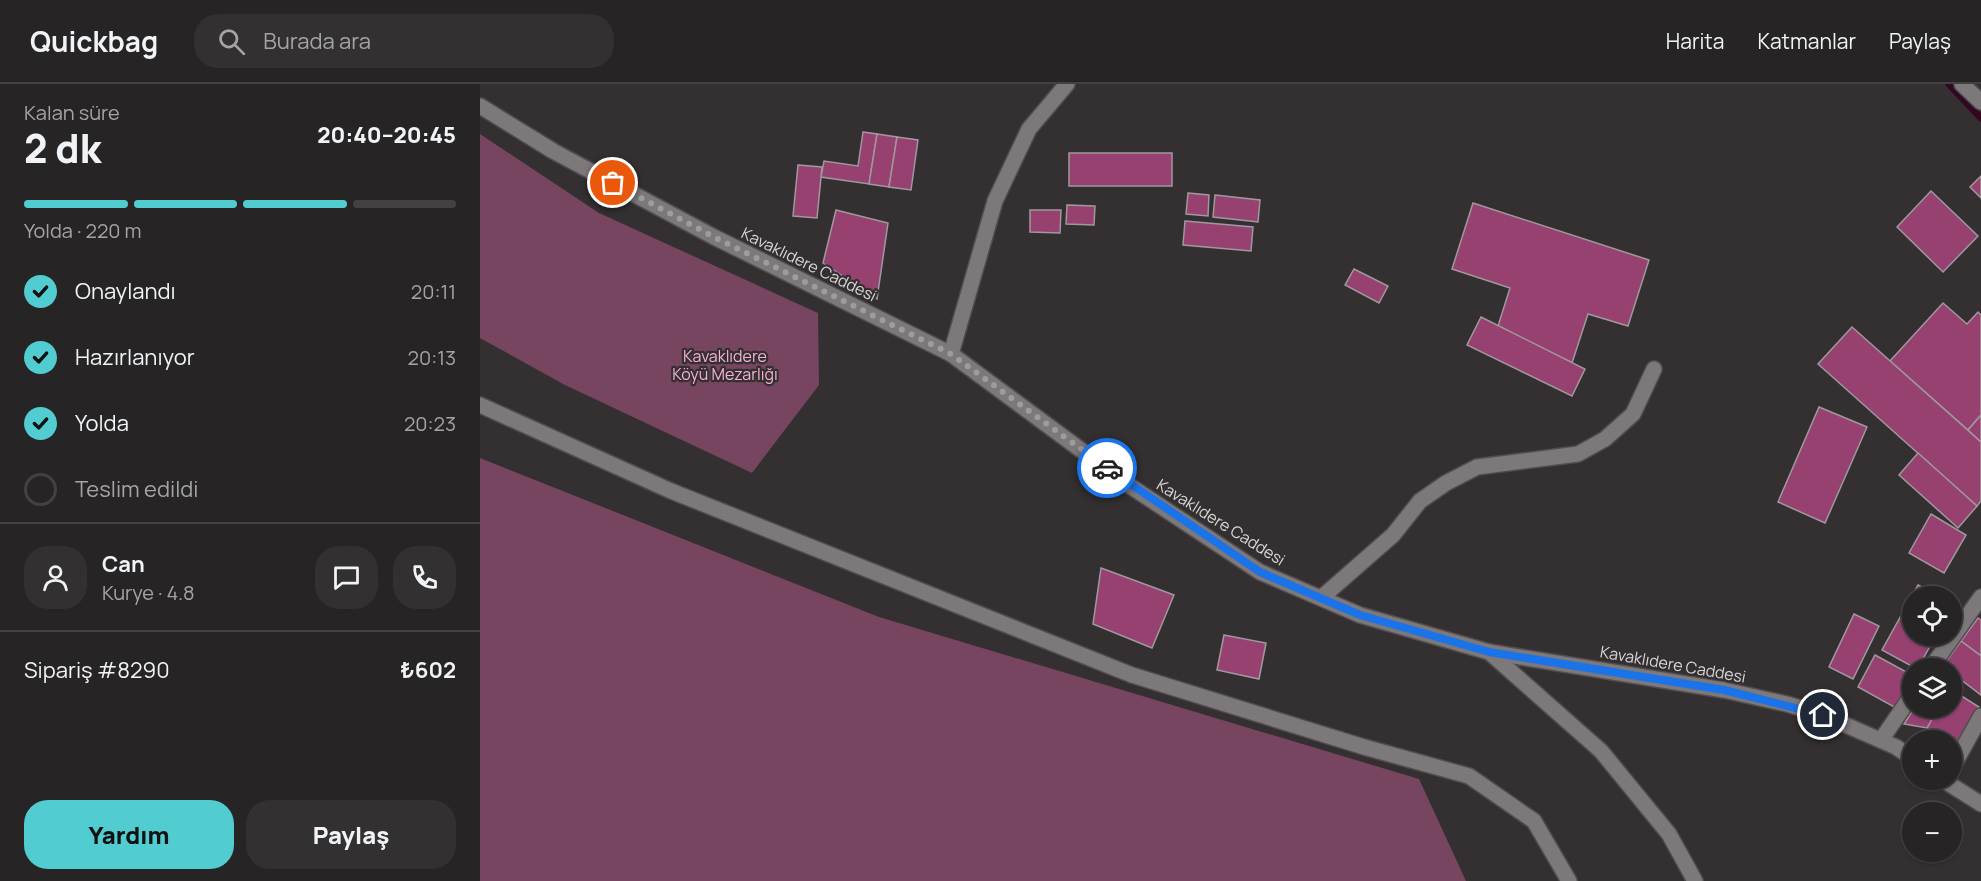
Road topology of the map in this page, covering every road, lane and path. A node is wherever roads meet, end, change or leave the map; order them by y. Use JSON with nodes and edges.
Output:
{"nodes":[{"id":1,"x":1067,"y":84,"type":"edge"},
{"id":2,"x":1962,"y":84,"type":"edge"},
{"id":3,"x":1981,"y":102,"type":"edge"},
{"id":4,"x":480,"y":106,"type":"edge"},
{"id":5,"x":951,"y":354,"type":"junction"},
{"id":6,"x":1654,"y":369,"type":"dead end"},
{"id":7,"x":480,"y":405,"type":"edge"},
{"id":8,"x":1981,"y":597,"type":"edge"},
{"id":9,"x":1321,"y":598,"type":"junction"},
{"id":10,"x":1489,"y":652,"type":"junction"},
{"id":11,"x":1938,"y":658,"type":"edge"},
{"id":12,"x":1902,"y":710,"type":"edge"},
{"id":13,"x":1981,"y":717,"type":"edge"},
{"id":14,"x":1881,"y":740,"type":"junction"},
{"id":15,"x":1962,"y":750,"type":"edge"},
{"id":16,"x":1902,"y":752,"type":"edge"},
{"id":17,"x":1962,"y":789,"type":"edge"},
{"id":18,"x":1981,"y":804,"type":"edge"},
{"id":19,"x":1569,"y":881,"type":"edge"},
{"id":20,"x":1695,"y":881,"type":"edge"}],
"edges":[{"from":1,"to":5,"type":"street"},
{"from":2,"to":3,"type":"street"},
{"from":4,"to":5,"type":"street","name":"Kavaklıdere Caddesi"},
{"from":5,"to":9,"type":"street","name":"Kavaklıdere Caddesi"},
{"from":6,"to":9,"type":"street"},
{"from":7,"to":19,"type":"street"},
{"from":8,"to":11,"type":"street"},
{"from":9,"to":10,"type":"street","name":"Kavaklıdere Caddesi"},
{"from":10,"to":14,"type":"street","name":"Kavaklıdere Caddesi"},
{"from":10,"to":20,"type":"street"},
{"from":12,"to":14,"type":"street"},
{"from":13,"to":15,"type":"street"},
{"from":14,"to":16,"type":"street","name":"Kavaklıdere Caddesi"},
{"from":17,"to":18,"type":"street"}]}
